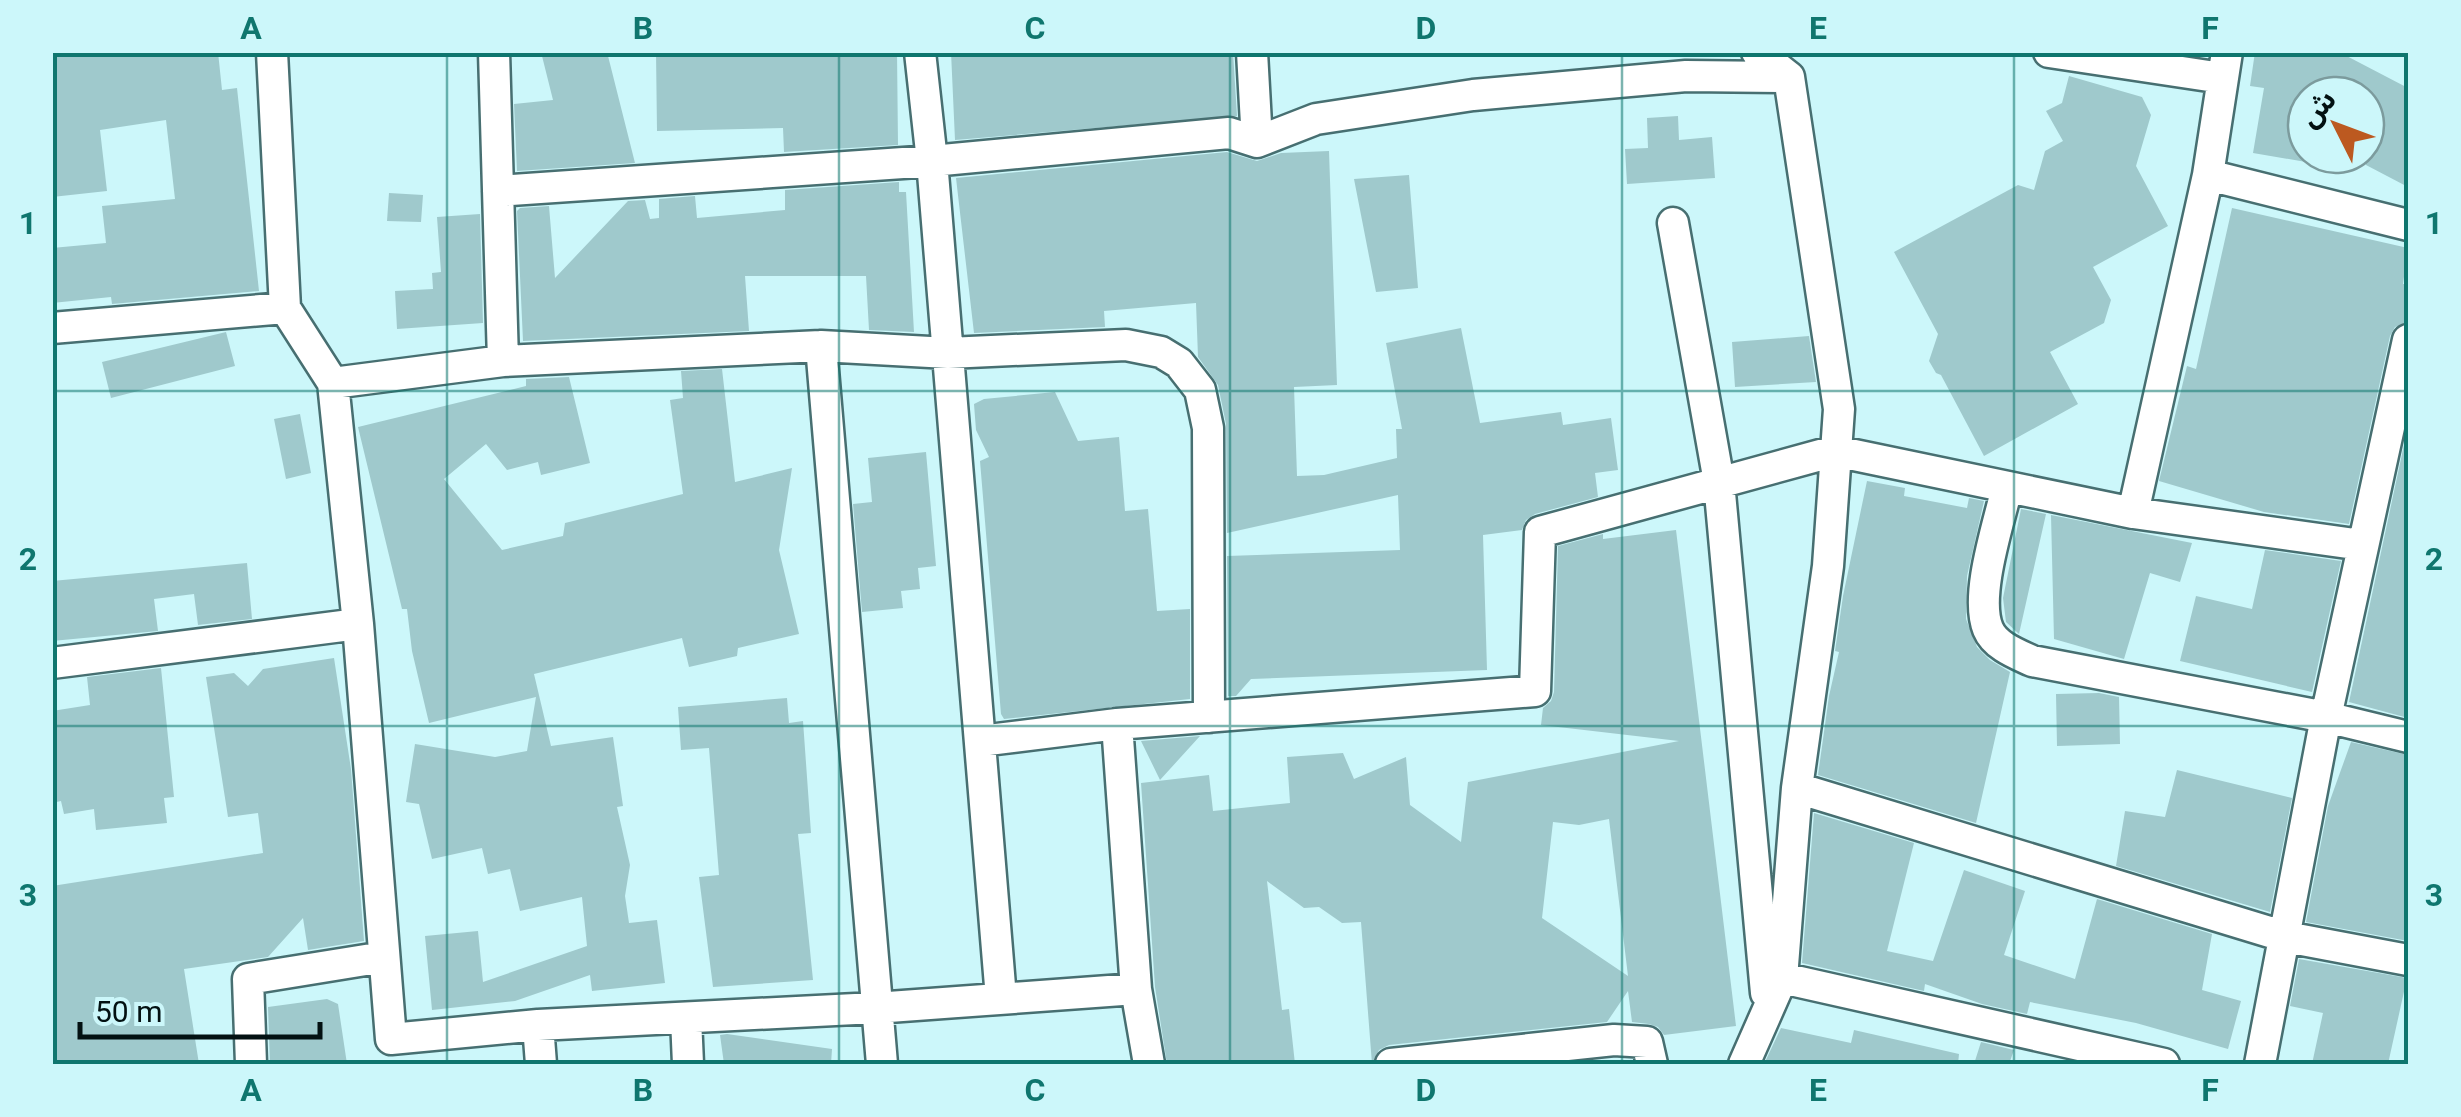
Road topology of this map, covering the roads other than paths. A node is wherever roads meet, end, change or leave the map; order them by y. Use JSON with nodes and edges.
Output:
{"nodes":[{"id":1,"x":272,"y":52,"type":"edge"},
{"id":2,"x":494,"y":52,"type":"edge"},
{"id":3,"x":920,"y":52,"type":"edge"},
{"id":4,"x":1252,"y":52,"type":"edge"},
{"id":5,"x":1757,"y":52,"type":"edge"},
{"id":6,"x":2049,"y":52,"type":"edge"},
{"id":7,"x":2086,"y":55,"type":"edge"},
{"id":8,"x":2225,"y":66,"type":"edge"},
{"id":9,"x":1789,"y":77,"type":"junction"},
{"id":10,"x":1257,"y":142,"type":"junction"},
{"id":11,"x":932,"y":161,"type":"junction"},
{"id":12,"x":2208,"y":175,"type":"junction"},
{"id":13,"x":498,"y":191,"type":"junction"},
{"id":14,"x":1673,"y":224,"type":"dead end"},
{"id":15,"x":2408,"y":226,"type":"edge"},
{"id":16,"x":286,"y":308,"type":"junction"},
{"id":17,"x":52,"y":328,"type":"edge"},
{"id":18,"x":2408,"y":340,"type":"edge"},
{"id":19,"x":821,"y":346,"type":"junction"},
{"id":20,"x":948,"y":354,"type":"junction"},
{"id":21,"x":503,"y":362,"type":"junction"},
{"id":22,"x":332,"y":384,"type":"junction"},
{"id":23,"x":1835,"y":450,"type":"junction"},
{"id":24,"x":1718,"y":482,"type":"junction"},
{"id":25,"x":2007,"y":487,"type":"junction"},
{"id":26,"x":2133,"y":514,"type":"junction"},
{"id":27,"x":2362,"y":545,"type":"junction"},
{"id":28,"x":358,"y":624,"type":"junction"},
{"id":29,"x":52,"y":663,"type":"edge"},
{"id":30,"x":1209,"y":717,"type":"junction"},
{"id":31,"x":2326,"y":718,"type":"junction"},
{"id":32,"x":1117,"y":724,"type":"junction"},
{"id":33,"x":2408,"y":736,"type":"edge"},
{"id":34,"x":980,"y":741,"type":"junction"},
{"id":35,"x":1796,"y":788,"type":"junction"},
{"id":36,"x":2286,"y":937,"type":"junction"},
{"id":37,"x":384,"y":957,"type":"junction"},
{"id":38,"x":2408,"y":960,"type":"edge"},
{"id":39,"x":1782,"y":978,"type":"junction"},
{"id":40,"x":1136,"y":990,"type":"junction"},
{"id":41,"x":1001,"y":998,"type":"junction"},
{"id":42,"x":875,"y":1008,"type":"junction"},
{"id":43,"x":1768,"y":1011,"type":"junction"},
{"id":44,"x":686,"y":1018,"type":"junction"},
{"id":45,"x":538,"y":1025,"type":"junction"},
{"id":46,"x":251,"y":1064,"type":"edge"},
{"id":47,"x":542,"y":1064,"type":"edge"},
{"id":48,"x":688,"y":1064,"type":"edge"},
{"id":49,"x":882,"y":1064,"type":"edge"},
{"id":50,"x":1149,"y":1064,"type":"edge"},
{"id":51,"x":1391,"y":1064,"type":"edge"},
{"id":52,"x":1652,"y":1064,"type":"edge"},
{"id":53,"x":1744,"y":1064,"type":"edge"},
{"id":54,"x":2164,"y":1064,"type":"edge"},
{"id":55,"x":2260,"y":1064,"type":"edge"}],
"edges":[{"from":1,"to":16,"type":"street"},
{"from":2,"to":13,"type":"street"},
{"from":3,"to":11,"type":"street"},
{"from":4,"to":10,"type":"street"},
{"from":5,"to":9,"type":"street"},
{"from":6,"to":7,"type":"street"},
{"from":7,"to":8,"type":"street"},
{"from":8,"to":12,"type":"street"},
{"from":9,"to":10,"type":"street"},
{"from":9,"to":23,"type":"street"},
{"from":10,"to":11,"type":"street"},
{"from":11,"to":13,"type":"street"},
{"from":11,"to":20,"type":"street"},
{"from":12,"to":15,"type":"street"},
{"from":12,"to":26,"type":"street"},
{"from":13,"to":21,"type":"street"},
{"from":14,"to":24,"type":"street"},
{"from":16,"to":17,"type":"street"},
{"from":16,"to":22,"type":"street"},
{"from":18,"to":27,"type":"street"},
{"from":19,"to":20,"type":"street"},
{"from":19,"to":21,"type":"street"},
{"from":19,"to":42,"type":"street"},
{"from":20,"to":30,"type":"street"},
{"from":20,"to":34,"type":"street"},
{"from":21,"to":22,"type":"street"},
{"from":22,"to":28,"type":"street"},
{"from":23,"to":24,"type":"street"},
{"from":23,"to":25,"type":"street"},
{"from":23,"to":35,"type":"street"},
{"from":24,"to":30,"type":"street"},
{"from":24,"to":43,"type":"street"},
{"from":25,"to":26,"type":"street"},
{"from":25,"to":31,"type":"street"},
{"from":26,"to":27,"type":"street"},
{"from":27,"to":31,"type":"street"},
{"from":28,"to":29,"type":"street"},
{"from":28,"to":37,"type":"street"},
{"from":30,"to":32,"type":"street"},
{"from":31,"to":33,"type":"street"},
{"from":31,"to":36,"type":"street"},
{"from":32,"to":34,"type":"street"},
{"from":32,"to":40,"type":"street"},
{"from":34,"to":41,"type":"street"},
{"from":35,"to":36,"type":"street"},
{"from":35,"to":39,"type":"street"},
{"from":36,"to":38,"type":"street"},
{"from":36,"to":55,"type":"street"},
{"from":37,"to":45,"type":"street"},
{"from":37,"to":46,"type":"street"},
{"from":39,"to":43,"type":"street"},
{"from":39,"to":54,"type":"street"},
{"from":40,"to":41,"type":"street"},
{"from":40,"to":50,"type":"street"},
{"from":41,"to":42,"type":"street"},
{"from":42,"to":44,"type":"street"},
{"from":42,"to":49,"type":"street"},
{"from":43,"to":53,"type":"street"},
{"from":44,"to":45,"type":"street"},
{"from":44,"to":48,"type":"street"},
{"from":45,"to":47,"type":"street"},
{"from":51,"to":52,"type":"street"}]}
